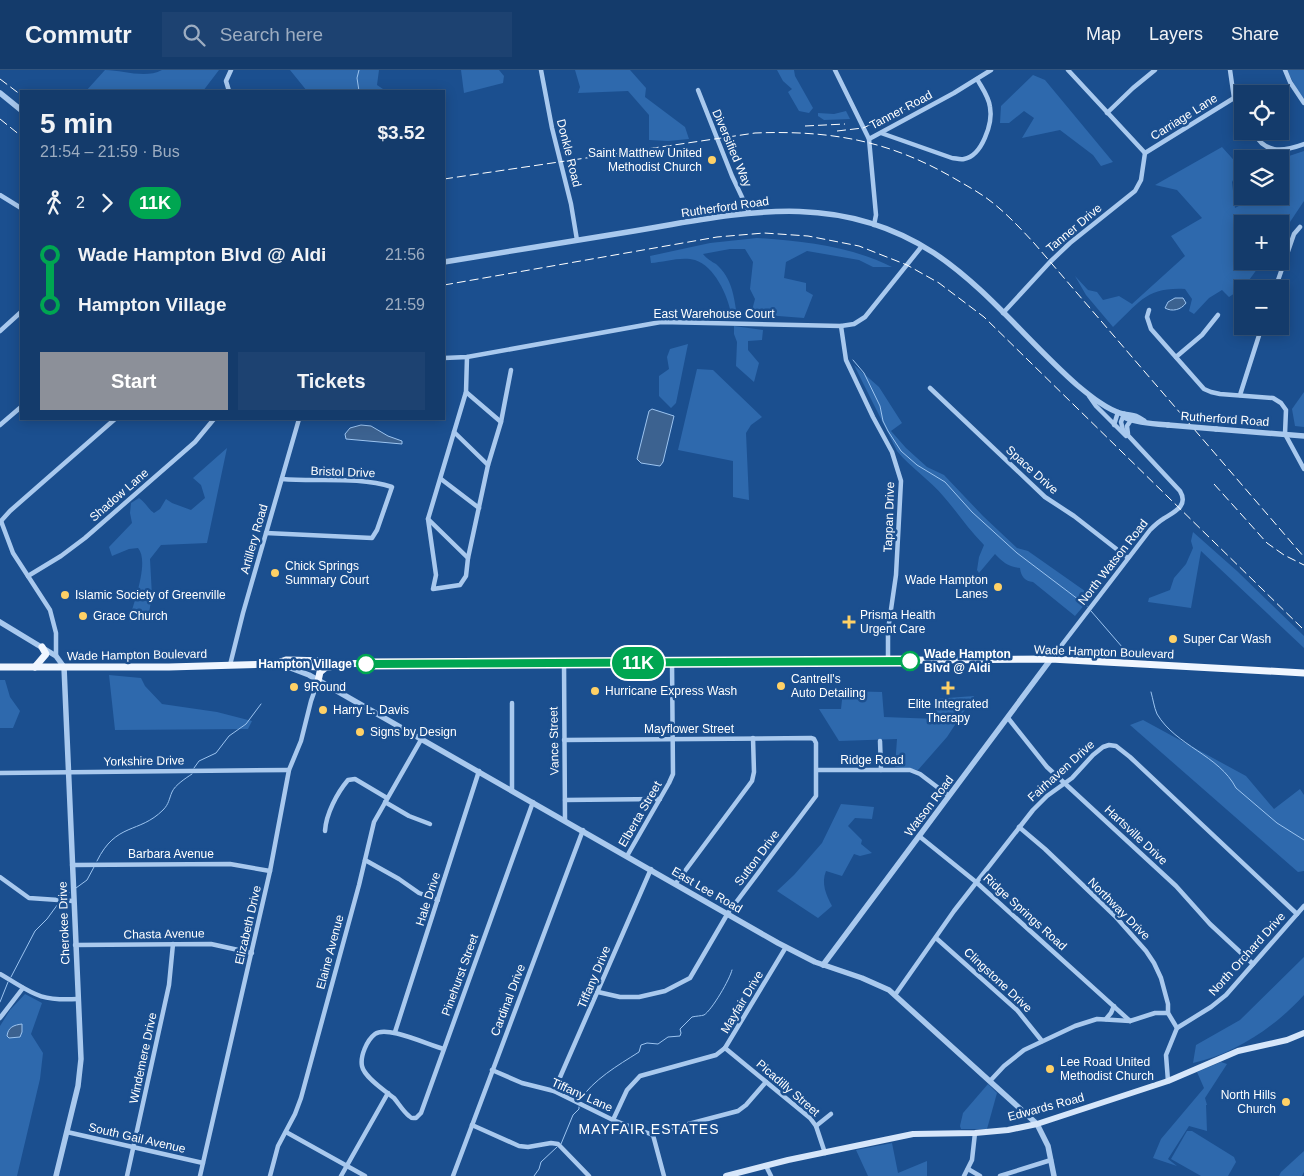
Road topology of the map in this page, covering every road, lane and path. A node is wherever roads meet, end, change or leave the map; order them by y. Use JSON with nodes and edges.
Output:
{"nodes":[{"id":1,"x":232,"y":70,"type":"edge"},
{"id":2,"x":541,"y":70,"type":"edge"},
{"id":3,"x":835,"y":70,"type":"edge"},
{"id":4,"x":991,"y":70,"type":"edge"},
{"id":5,"x":1068,"y":70,"type":"edge"},
{"id":6,"x":1155,"y":70,"type":"edge"},
{"id":7,"x":1230,"y":70,"type":"edge"},
{"id":8,"x":1285,"y":70,"type":"edge"},
{"id":9,"x":977,"y":79,"type":"junction"},
{"id":10,"x":229,"y":90,"type":"edge"},
{"id":11,"x":698,"y":90,"type":"dead end"},
{"id":12,"x":0,"y":93,"type":"edge"},
{"id":13,"x":1234,"y":98,"type":"joint"},
{"id":14,"x":1304,"y":103,"type":"edge"},
{"id":15,"x":20,"y":109,"type":"edge"},
{"id":16,"x":1107,"y":113,"type":"junction"},
{"id":17,"x":880,"y":132,"type":"junction"},
{"id":18,"x":869,"y":139,"type":"junction"},
{"id":19,"x":1258,"y":140,"type":"edge"},
{"id":20,"x":1304,"y":144,"type":"edge"},
{"id":21,"x":1145,"y":153,"type":"junction"},
{"id":22,"x":0,"y":195,"type":"edge"},
{"id":23,"x":20,"y":207,"type":"edge"},
{"id":24,"x":749,"y":212,"type":"junction"},
{"id":25,"x":874,"y":224,"type":"junction"},
{"id":26,"x":1300,"y":227,"type":"dead end"},
{"id":27,"x":577,"y":240,"type":"junction"},
{"id":28,"x":922,"y":246,"type":"junction"},
{"id":29,"x":445,"y":262,"type":"edge"},
{"id":30,"x":1278,"y":280,"type":"edge"},
{"id":31,"x":1149,"y":310,"type":"dead end"},
{"id":32,"x":20,"y":313,"type":"edge"},
{"id":33,"x":1003,"y":313,"type":"junction"},
{"id":34,"x":1218,"y":315,"type":"dead end"},
{"id":35,"x":841,"y":326,"type":"junction"},
{"id":36,"x":0,"y":331,"type":"edge"},
{"id":37,"x":1259,"y":335,"type":"edge"},
{"id":38,"x":467,"y":357,"type":"junction"},
{"id":39,"x":1176,"y":357,"type":"junction"},
{"id":40,"x":445,"y":358,"type":"edge"},
{"id":41,"x":511,"y":370,"type":"dead end"},
{"id":42,"x":930,"y":388,"type":"dead end"},
{"id":43,"x":466,"y":392,"type":"junction"},
{"id":44,"x":1086,"y":392,"type":"junction"},
{"id":45,"x":1240,"y":395,"type":"junction"},
{"id":46,"x":20,"y":408,"type":"edge"},
{"id":47,"x":1121,"y":413,"type":"junction"},
{"id":48,"x":114,"y":420,"type":"edge"},
{"id":49,"x":213,"y":420,"type":"edge"},
{"id":50,"x":299,"y":420,"type":"edge"},
{"id":51,"x":1130,"y":420,"type":"junction"},
{"id":52,"x":1144,"y":421,"type":"junction"},
{"id":53,"x":501,"y":422,"type":"junction"},
{"id":54,"x":0,"y":425,"type":"edge"},
{"id":55,"x":1114,"y":425,"type":"junction"},
{"id":56,"x":454,"y":432,"type":"junction"},
{"id":57,"x":1285,"y":434,"type":"junction"},
{"id":58,"x":1304,"y":436,"type":"edge"},
{"id":59,"x":1131,"y":440,"type":"junction"},
{"id":60,"x":488,"y":465,"type":"junction"},
{"id":61,"x":1304,"y":469,"type":"edge"},
{"id":62,"x":282,"y":479,"type":"junction"},
{"id":63,"x":441,"y":479,"type":"junction"},
{"id":64,"x":479,"y":508,"type":"junction"},
{"id":65,"x":428,"y":519,"type":"junction"},
{"id":66,"x":0,"y":521,"type":"edge"},
{"id":67,"x":266,"y":533,"type":"junction"},
{"id":68,"x":468,"y":558,"type":"junction"},
{"id":69,"x":1128,"y":558,"type":"junction"},
{"id":70,"x":28,"y":576,"type":"junction"},
{"id":71,"x":0,"y":622,"type":"edge"},
{"id":72,"x":42,"y":647,"type":"junction"},
{"id":73,"x":56,"y":656,"type":"junction"},
{"id":74,"x":1051,"y":659,"type":"junction"},
{"id":75,"x":888,"y":661,"type":"junction"},
{"id":76,"x":564,"y":662,"type":"junction"},
{"id":77,"x":672,"y":662,"type":"junction"},
{"id":78,"x":275,"y":664,"type":"junction"},
{"id":79,"x":312,"y":664,"type":"junction"},
{"id":80,"x":230,"y":665,"type":"junction"},
{"id":81,"x":286,"y":666,"type":"junction"},
{"id":82,"x":330,"y":666,"type":"junction"},
{"id":83,"x":0,"y":667,"type":"edge"},
{"id":84,"x":36,"y":667,"type":"junction"},
{"id":85,"x":64,"y":667,"type":"junction"},
{"id":86,"x":1304,"y":673,"type":"edge"},
{"id":87,"x":318,"y":681,"type":"junction"},
{"id":88,"x":512,"y":703,"type":"dead end"},
{"id":89,"x":1008,"y":718,"type":"junction"},
{"id":90,"x":422,"y":738,"type":"junction"},
{"id":91,"x":753,"y":738,"type":"junction"},
{"id":92,"x":674,"y":739,"type":"junction"},
{"id":93,"x":814,"y":739,"type":"joint"},
{"id":94,"x":564,"y":740,"type":"junction"},
{"id":95,"x":880,"y":741,"type":"dead end"},
{"id":96,"x":289,"y":770,"type":"junction"},
{"id":97,"x":817,"y":770,"type":"junction"},
{"id":98,"x":881,"y":770,"type":"junction"},
{"id":99,"x":480,"y":771,"type":"junction"},
{"id":100,"x":68,"y":772,"type":"junction"},
{"id":101,"x":0,"y":773,"type":"edge"},
{"id":102,"x":1065,"y":784,"type":"junction"},
{"id":103,"x":512,"y":789,"type":"junction"},
{"id":104,"x":949,"y":796,"type":"junction"},
{"id":105,"x":660,"y":799,"type":"junction"},
{"id":106,"x":386,"y":800,"type":"junction"},
{"id":107,"x":565,"y":800,"type":"junction"},
{"id":108,"x":533,"y":801,"type":"junction"},
{"id":109,"x":565,"y":820,"type":"junction"},
{"id":110,"x":430,"y":824,"type":"dead end"},
{"id":111,"x":1019,"y":827,"type":"junction"},
{"id":112,"x":583,"y":830,"type":"junction"},
{"id":113,"x":325,"y":831,"type":"dead end"},
{"id":114,"x":919,"y":836,"type":"junction"},
{"id":115,"x":627,"y":856,"type":"junction"},
{"id":116,"x":365,"y":860,"type":"junction"},
{"id":117,"x":72,"y":865,"type":"junction"},
{"id":118,"x":651,"y":869,"type":"junction"},
{"id":119,"x":270,"y":871,"type":"junction"},
{"id":120,"x":0,"y":877,"type":"edge"},
{"id":121,"x":976,"y":882,"type":"junction"},
{"id":122,"x":676,"y":884,"type":"junction"},
{"id":123,"x":438,"y":900,"type":"junction"},
{"id":124,"x":73,"y":901,"type":"junction"},
{"id":125,"x":1304,"y":906,"type":"edge"},
{"id":126,"x":728,"y":914,"type":"junction"},
{"id":127,"x":1297,"y":914,"type":"junction"},
{"id":128,"x":936,"y":938,"type":"junction"},
{"id":129,"x":173,"y":944,"type":"junction"},
{"id":130,"x":75,"y":945,"type":"junction"},
{"id":131,"x":786,"y":947,"type":"junction"},
{"id":132,"x":252,"y":952,"type":"junction"},
{"id":133,"x":1253,"y":964,"type":"junction"},
{"id":134,"x":823,"y":965,"type":"junction"},
{"id":135,"x":0,"y":974,"type":"edge"},
{"id":136,"x":23,"y":988,"type":"junction"},
{"id":137,"x":598,"y":992,"type":"junction"},
{"id":138,"x":895,"y":995,"type":"junction"},
{"id":139,"x":78,"y":1000,"type":"junction"},
{"id":140,"x":1114,"y":1006,"type":"junction"},
{"id":141,"x":1168,"y":1013,"type":"junction"},
{"id":142,"x":0,"y":1018,"type":"edge"},
{"id":143,"x":1106,"y":1019,"type":"junction"},
{"id":144,"x":1130,"y":1021,"type":"junction"},
{"id":145,"x":1177,"y":1028,"type":"junction"},
{"id":146,"x":395,"y":1032,"type":"junction"},
{"id":147,"x":1304,"y":1033,"type":"edge"},
{"id":148,"x":1042,"y":1041,"type":"junction"},
{"id":149,"x":725,"y":1048,"type":"junction"},
{"id":150,"x":444,"y":1049,"type":"junction"},
{"id":151,"x":492,"y":1070,"type":"junction"},
{"id":152,"x":1168,"y":1080,"type":"junction"},
{"id":153,"x":990,"y":1081,"type":"junction"},
{"id":154,"x":766,"y":1082,"type":"junction"},
{"id":155,"x":554,"y":1092,"type":"junction"},
{"id":156,"x":388,"y":1093,"type":"junction"},
{"id":157,"x":831,"y":1114,"type":"dead end"},
{"id":158,"x":613,"y":1120,"type":"junction"},
{"id":159,"x":1037,"y":1124,"type":"junction"},
{"id":160,"x":472,"y":1125,"type":"junction"},
{"id":161,"x":816,"y":1126,"type":"junction"},
{"id":162,"x":67,"y":1132,"type":"junction"},
{"id":163,"x":286,"y":1132,"type":"junction"},
{"id":164,"x":975,"y":1133,"type":"junction"},
{"id":165,"x":653,"y":1135,"type":"junction"},
{"id":166,"x":133,"y":1147,"type":"junction"},
{"id":167,"x":825,"y":1153,"type":"junction"},
{"id":168,"x":1051,"y":1160,"type":"junction"},
{"id":169,"x":203,"y":1163,"type":"junction"},
{"id":170,"x":347,"y":1166,"type":"junction"},
{"id":171,"x":766,"y":1166,"type":"junction"},
{"id":172,"x":968,"y":1169,"type":"junction"},
{"id":173,"x":56,"y":1176,"type":"edge"},
{"id":174,"x":127,"y":1176,"type":"edge"},
{"id":175,"x":200,"y":1176,"type":"edge"},
{"id":176,"x":270,"y":1176,"type":"edge"},
{"id":177,"x":341,"y":1176,"type":"edge"},
{"id":178,"x":365,"y":1176,"type":"edge"},
{"id":179,"x":453,"y":1176,"type":"edge"},
{"id":180,"x":589,"y":1176,"type":"edge"},
{"id":181,"x":664,"y":1176,"type":"edge"},
{"id":182,"x":726,"y":1176,"type":"edge"},
{"id":183,"x":771,"y":1176,"type":"edge"},
{"id":184,"x":964,"y":1176,"type":"edge"},
{"id":185,"x":980,"y":1176,"type":"edge"},
{"id":186,"x":1002,"y":1176,"type":"edge"},
{"id":187,"x":1054,"y":1176,"type":"edge"}],
"edges":[{"from":1,"to":10,"type":"street"},
{"from":2,"to":27,"type":"street","name":"Donkle Road"},
{"from":3,"to":18,"type":"street"},
{"from":4,"to":9,"type":"street","name":"Tanner Road"},
{"from":5,"to":16,"type":"street"},
{"from":6,"to":16,"type":"street"},
{"from":7,"to":13,"type":"street"},
{"from":8,"to":14,"type":"street"},
{"from":9,"to":17,"type":"street","name":"Tanner Road"},
{"from":9,"to":17,"type":"street"},
{"from":11,"to":24,"type":"street","name":"Diversified Way"},
{"from":12,"to":15,"type":"street"},
{"from":13,"to":21,"type":"street","name":"Carriage Lane"},
{"from":16,"to":21,"type":"street"},
{"from":17,"to":18,"type":"street","name":"Tanner Road"},
{"from":18,"to":25,"type":"street","name":"Tanner Road"},
{"from":19,"to":20,"type":"street"},
{"from":21,"to":33,"type":"street","name":"Tanner Drive"},
{"from":22,"to":23,"type":"street"},
{"from":24,"to":25,"type":"street","name":"Rutherford Road"},
{"from":24,"to":27,"type":"street","name":"Rutherford Road"},
{"from":25,"to":28,"type":"street","name":"Rutherford Road"},
{"from":26,"to":30,"type":"street"},
{"from":27,"to":29,"type":"street","name":"Rutherford Road"},
{"from":28,"to":33,"type":"street","name":"Rutherford Road"},
{"from":28,"to":35,"type":"street","name":"East Warehouse Court"},
{"from":31,"to":39,"type":"street"},
{"from":32,"to":36,"type":"street"},
{"from":33,"to":44,"type":"street","name":"Rutherford Road"},
{"from":34,"to":39,"type":"street"},
{"from":35,"to":38,"type":"street","name":"East Warehouse Court"},
{"from":35,"to":75,"type":"street","name":"Tappan Drive"},
{"from":37,"to":45,"type":"street"},
{"from":38,"to":40,"type":"street","name":"East Warehouse Court"},
{"from":38,"to":43,"type":"street"},
{"from":39,"to":45,"type":"street"},
{"from":41,"to":53,"type":"street"},
{"from":42,"to":69,"type":"street","name":"Space Drive"},
{"from":43,"to":53,"type":"street"},
{"from":43,"to":56,"type":"street"},
{"from":44,"to":47,"type":"street","name":"Rutherford Road"},
{"from":44,"to":55,"type":"street","name":"North Watson Road"},
{"from":45,"to":57,"type":"street"},
{"from":46,"to":54,"type":"street"},
{"from":47,"to":51,"type":"street","name":"Rutherford Road"},
{"from":47,"to":52,"type":"street","name":"Rutherford Road"},
{"from":47,"to":55,"type":"street"},
{"from":47,"to":59,"type":"street","name":"North Watson Road"},
{"from":48,"to":66,"type":"street"},
{"from":49,"to":70,"type":"street","name":"Shadow Lane"},
{"from":50,"to":62,"type":"street","name":"Artillery Road"},
{"from":51,"to":52,"type":"street","name":"Rutherford Road"},
{"from":51,"to":59,"type":"street"},
{"from":52,"to":57,"type":"street","name":"Rutherford Road","bridge":true},
{"from":53,"to":60,"type":"street"},
{"from":55,"to":59,"type":"street","name":"North Watson Road"},
{"from":56,"to":60,"type":"street"},
{"from":56,"to":63,"type":"street"},
{"from":57,"to":58,"type":"street","name":"Rutherford Road"},
{"from":57,"to":61,"type":"street"},
{"from":59,"to":69,"type":"street","name":"North Watson Road"},
{"from":60,"to":64,"type":"street"},
{"from":62,"to":67,"type":"street","name":"Artillery Road"},
{"from":62,"to":67,"type":"street","name":"Bristol Drive"},
{"from":63,"to":64,"type":"street"},
{"from":63,"to":65,"type":"street"},
{"from":64,"to":68,"type":"street"},
{"from":65,"to":68,"type":"street"},
{"from":65,"to":68,"type":"street"},
{"from":66,"to":70,"type":"street"},
{"from":67,"to":80,"type":"street","name":"Artillery Road"},
{"from":69,"to":74,"type":"street","name":"North Watson Road"},
{"from":70,"to":73,"type":"street"},
{"from":71,"to":72,"type":"street"},
{"from":72,"to":73,"type":"street"},
{"from":72,"to":84,"type":"main road"},
{"from":73,"to":85,"type":"street"},
{"from":74,"to":75,"type":"main road","name":"Wade Hampton Boulevard"},
{"from":74,"to":86,"type":"main road","name":"Wade Hampton Boulevard"},
{"from":74,"to":89,"type":"street","name":"Watson Road"},
{"from":75,"to":77,"type":"main road","name":"Wade Hampton Boulevard"},
{"from":76,"to":77,"type":"main road","name":"Wade Hampton Boulevard"},
{"from":76,"to":82,"type":"main road","name":"Wade Hampton Boulevard"},
{"from":76,"to":94,"type":"street","name":"Vance Street"},
{"from":77,"to":92,"type":"street","name":"Elberta Street"},
{"from":78,"to":79,"type":"main road","name":"Wade Hampton Boulevard"},
{"from":78,"to":80,"type":"main road","name":"Wade Hampton Boulevard"},
{"from":78,"to":81,"type":"main road","name":"Wade Hampton Boulevard"},
{"from":79,"to":81,"type":"main road","name":"Wade Hampton Boulevard"},
{"from":79,"to":82,"type":"main road","name":"Wade Hampton Boulevard"},
{"from":79,"to":87,"type":"street"},
{"from":80,"to":85,"type":"main road","name":"Wade Hampton Boulevard"},
{"from":81,"to":87,"type":"street","name":"East Lee Road"},
{"from":82,"to":87,"type":"main road"},
{"from":83,"to":84,"type":"main road","name":"Wade Hampton Boulevard"},
{"from":84,"to":85,"type":"main road","name":"Wade Hampton Boulevard"},
{"from":85,"to":100,"type":"street","name":"Cherokee Drive"},
{"from":87,"to":90,"type":"street","name":"East Lee Road"},
{"from":87,"to":96,"type":"street","name":"Elizabeth Drive"},
{"from":88,"to":103,"type":"street"},
{"from":89,"to":102,"type":"street","name":"Hartsville Drive"},
{"from":89,"to":104,"type":"street","name":"Watson Road"},
{"from":90,"to":99,"type":"street","name":"East Lee Road"},
{"from":90,"to":106,"type":"street","name":"Elaine Avenue"},
{"from":91,"to":92,"type":"street","name":"Mayflower Street"},
{"from":91,"to":93,"type":"street","name":"Mayflower Street"},
{"from":91,"to":122,"type":"street"},
{"from":92,"to":94,"type":"street","name":"Mayflower Street"},
{"from":92,"to":105,"type":"street","name":"Elberta Street"},
{"from":93,"to":97,"type":"street","name":"Sutton Drive"},
{"from":94,"to":107,"type":"street","name":"Vance Street"},
{"from":95,"to":98,"type":"street"},
{"from":96,"to":100,"type":"street","name":"Yorkshire Drive"},
{"from":96,"to":119,"type":"street","name":"Elizabeth Drive"},
{"from":97,"to":98,"type":"street","name":"Ridge Road"},
{"from":97,"to":126,"type":"street","name":"Sutton Drive"},
{"from":98,"to":104,"type":"street","name":"Ridge Road"},
{"from":99,"to":103,"type":"street","name":"East Lee Road"},
{"from":99,"to":123,"type":"street","name":"Hale Drive"},
{"from":100,"to":101,"type":"street","name":"Yorkshire Drive"},
{"from":100,"to":117,"type":"street","name":"Cherokee Drive"},
{"from":102,"to":111,"type":"street","name":"Fairhaven Drive"},
{"from":102,"to":127,"type":"street","name":"Fairhaven Drive"},
{"from":102,"to":133,"type":"street","name":"Hartsville Drive"},
{"from":103,"to":108,"type":"street","name":"East Lee Road"},
{"from":104,"to":114,"type":"street","name":"Watson Road"},
{"from":105,"to":107,"type":"street"},
{"from":105,"to":115,"type":"street","name":"Elberta Street"},
{"from":106,"to":110,"type":"street"},
{"from":106,"to":113,"type":"street"},
{"from":106,"to":116,"type":"street","name":"Elaine Avenue"},
{"from":107,"to":109,"type":"street","name":"Vance Street"},
{"from":108,"to":109,"type":"street","name":"East Lee Road"},
{"from":108,"to":150,"type":"street","name":"Pinehurst Street"},
{"from":109,"to":112,"type":"street","name":"East Lee Road"},
{"from":111,"to":121,"type":"street","name":"Fairhaven Drive"},
{"from":111,"to":141,"type":"street","name":"Northway Drive"},
{"from":112,"to":115,"type":"street","name":"East Lee Road"},
{"from":112,"to":151,"type":"street","name":"Cardinal Drive"},
{"from":114,"to":121,"type":"street","name":"Ridge Springs Road"},
{"from":114,"to":134,"type":"street","name":"Watson Road"},
{"from":115,"to":118,"type":"street","name":"East Lee Road"},
{"from":116,"to":123,"type":"street"},
{"from":116,"to":163,"type":"street","name":"Elaine Avenue"},
{"from":117,"to":119,"type":"street","name":"Barbara Avenue"},
{"from":117,"to":124,"type":"street","name":"Cherokee Drive"},
{"from":118,"to":122,"type":"street","name":"East Lee Road"},
{"from":118,"to":137,"type":"street","name":"Tiffany Drive"},
{"from":119,"to":132,"type":"street","name":"Elizabeth Drive"},
{"from":120,"to":124,"type":"street"},
{"from":121,"to":128,"type":"street","name":"Fairhaven Drive"},
{"from":121,"to":140,"type":"street","name":"Ridge Springs Road"},
{"from":122,"to":126,"type":"street","name":"East Lee Road"},
{"from":123,"to":146,"type":"street","name":"Hale Drive"},
{"from":124,"to":130,"type":"street","name":"Cherokee Drive"},
{"from":125,"to":127,"type":"street","name":"North Orchard Drive"},
{"from":126,"to":131,"type":"street","name":"East Lee Road"},
{"from":126,"to":137,"type":"street","name":"Sutton Drive"},
{"from":127,"to":133,"type":"street","name":"North Orchard Drive"},
{"from":128,"to":138,"type":"street","name":"Fairhaven Drive"},
{"from":128,"to":148,"type":"street","name":"Clingstone Drive"},
{"from":129,"to":130,"type":"street","name":"Chasta Avenue"},
{"from":129,"to":132,"type":"street","name":"Chasta Avenue"},
{"from":129,"to":166,"type":"street","name":"Windemere Drive"},
{"from":130,"to":139,"type":"street","name":"Cherokee Drive"},
{"from":131,"to":134,"type":"street","name":"East Lee Road"},
{"from":131,"to":149,"type":"street","name":"Mayfair Drive"},
{"from":132,"to":169,"type":"street","name":"Elizabeth Drive"},
{"from":133,"to":145,"type":"street","name":"North Orchard Drive"},
{"from":134,"to":138,"type":"street","name":"East Lee Road"},
{"from":135,"to":136,"type":"street"},
{"from":136,"to":139,"type":"street"},
{"from":136,"to":142,"type":"street"},
{"from":137,"to":155,"type":"street","name":"Tiffany Drive"},
{"from":138,"to":153,"type":"street","name":"East Lee Road"},
{"from":139,"to":162,"type":"street","name":"Cherokee Drive"},
{"from":140,"to":143,"type":"street"},
{"from":140,"to":144,"type":"street","name":"Ridge Springs Road"},
{"from":141,"to":144,"type":"street"},
{"from":141,"to":145,"type":"street","name":"Northway Drive"},
{"from":143,"to":144,"type":"street"},
{"from":143,"to":148,"type":"street"},
{"from":145,"to":152,"type":"street"},
{"from":146,"to":150,"type":"street"},
{"from":146,"to":156,"type":"street"},
{"from":147,"to":152,"type":"main road","name":"Edwards Road"},
{"from":148,"to":153,"type":"street"},
{"from":149,"to":154,"type":"street","name":"Picadilly Street"},
{"from":149,"to":158,"type":"street","name":"Mayfair Drive"},
{"from":150,"to":156,"type":"street","name":"Pinehurst Street"},
{"from":151,"to":155,"type":"street","name":"Tiffany Lane"},
{"from":151,"to":160,"type":"street","name":"Cardinal Drive"},
{"from":152,"to":159,"type":"main road","name":"Edwards Road"},
{"from":153,"to":159,"type":"street","name":"East Lee Road"},
{"from":154,"to":161,"type":"street","name":"Picadilly Street"},
{"from":154,"to":165,"type":"street"},
{"from":155,"to":158,"type":"street","name":"Tiffany Lane"},
{"from":156,"to":170,"type":"street"},
{"from":157,"to":161,"type":"street"},
{"from":158,"to":165,"type":"street","name":"Tiffany Lane"},
{"from":159,"to":164,"type":"main road","name":"Edwards Road"},
{"from":159,"to":168,"type":"street","name":"East Lee Road"},
{"from":160,"to":179,"type":"street","name":"Cardinal Drive"},
{"from":160,"to":180,"type":"street"},
{"from":161,"to":167,"type":"street","name":"Picadilly Street"},
{"from":162,"to":166,"type":"street","name":"South Gail Avenue"},
{"from":162,"to":173,"type":"street","name":"Cherokee Drive"},
{"from":163,"to":170,"type":"street"},
{"from":163,"to":176,"type":"street","name":"Elaine Avenue"},
{"from":164,"to":167,"type":"main road","name":"Edwards Road"},
{"from":164,"to":172,"type":"street"},
{"from":165,"to":181,"type":"street"},
{"from":166,"to":169,"type":"street","name":"South Gail Avenue"},
{"from":166,"to":174,"type":"street","name":"Windemere Drive"},
{"from":167,"to":171,"type":"main road","name":"Edwards Road"},
{"from":168,"to":186,"type":"street"},
{"from":168,"to":187,"type":"street","name":"East Lee Road"},
{"from":169,"to":175,"type":"street","name":"Elizabeth Drive"},
{"from":170,"to":177,"type":"street"},
{"from":170,"to":178,"type":"street"},
{"from":171,"to":182,"type":"main road","name":"Edwards Road"},
{"from":171,"to":183,"type":"street"},
{"from":172,"to":184,"type":"street"},
{"from":172,"to":185,"type":"street"}]}
